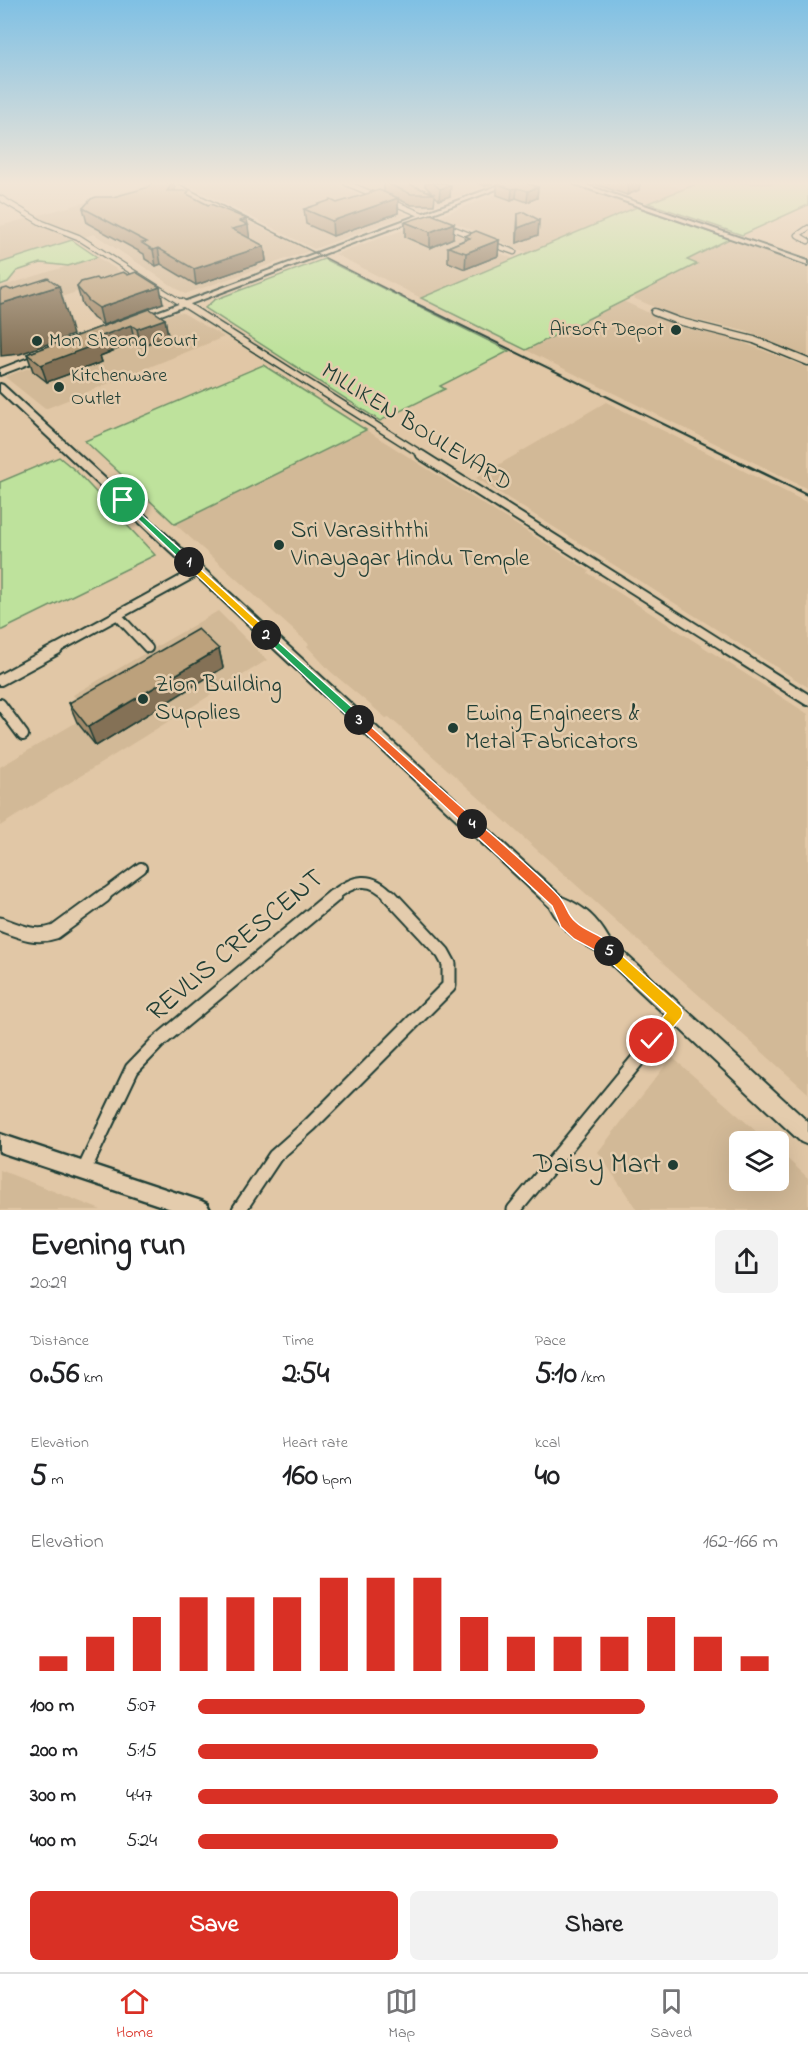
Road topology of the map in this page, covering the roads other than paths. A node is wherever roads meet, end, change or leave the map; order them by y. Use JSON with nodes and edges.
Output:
{"nodes":[{"id":1,"x":82,"y":239,"type":"edge"},
{"id":2,"x":356,"y":239,"type":"edge"},
{"id":3,"x":483,"y":239,"type":"edge"},
{"id":4,"x":739,"y":239,"type":"edge"},
{"id":5,"x":514,"y":252,"type":"dead end"},
{"id":6,"x":808,"y":263,"type":"edge"},
{"id":7,"x":183,"y":304,"type":"junction"},
{"id":8,"x":654,"y":312,"type":"dead end"},
{"id":9,"x":128,"y":324,"type":"edge"},
{"id":10,"x":54,"y":352,"type":"edge"},
{"id":11,"x":808,"y":362,"type":"edge"},
{"id":12,"x":0,"y":372,"type":"edge"},
{"id":13,"x":0,"y":387,"type":"edge"},
{"id":14,"x":198,"y":571,"type":"junction"},
{"id":15,"x":118,"y":616,"type":"junction"},
{"id":16,"x":148,"y":648,"type":"dead end"},
{"id":17,"x":0,"y":680,"type":"edge"},
{"id":18,"x":808,"y":699,"type":"edge"},
{"id":19,"x":0,"y":704,"type":"edge"},
{"id":20,"x":23,"y":735,"type":"dead end"},
{"id":21,"x":141,"y":868,"type":"dead end"},
{"id":22,"x":0,"y":924,"type":"edge"},
{"id":23,"x":676,"y":1013,"type":"junction"},
{"id":24,"x":808,"y":1135,"type":"edge"},
{"id":25,"x":0,"y":1143,"type":"edge"},
{"id":26,"x":84,"y":1170,"type":"junction"},
{"id":27,"x":515,"y":1209,"type":"edge"},
{"id":28,"x":201,"y":1210,"type":"edge"},
{"id":29,"x":239,"y":1210,"type":"edge"}],
"edges":[{"from":1,"to":7,"type":"street","name":"MILLIKEN BOULEVARD"},
{"from":2,"to":7,"type":"main road"},
{"from":3,"to":5,"type":"street"},
{"from":4,"to":6,"type":"main road"},
{"from":7,"to":9,"type":"main road"},
{"from":7,"to":18,"type":"street","name":"MILLIKEN BOULEVARD"},
{"from":8,"to":11,"type":"street"},
{"from":10,"to":12,"type":"main road"},
{"from":13,"to":14,"type":"main road"},
{"from":14,"to":15,"type":"street"},
{"from":14,"to":23,"type":"main road"},
{"from":15,"to":16,"type":"street"},
{"from":15,"to":17,"type":"street"},
{"from":19,"to":20,"type":"street"},
{"from":21,"to":22,"type":"street"},
{"from":23,"to":24,"type":"main road"},
{"from":23,"to":27,"type":"street"},
{"from":25,"to":26,"type":"street"},
{"from":26,"to":28,"type":"street"},
{"from":26,"to":29,"type":"street","name":"REVLIS CRESCENT"}]}
